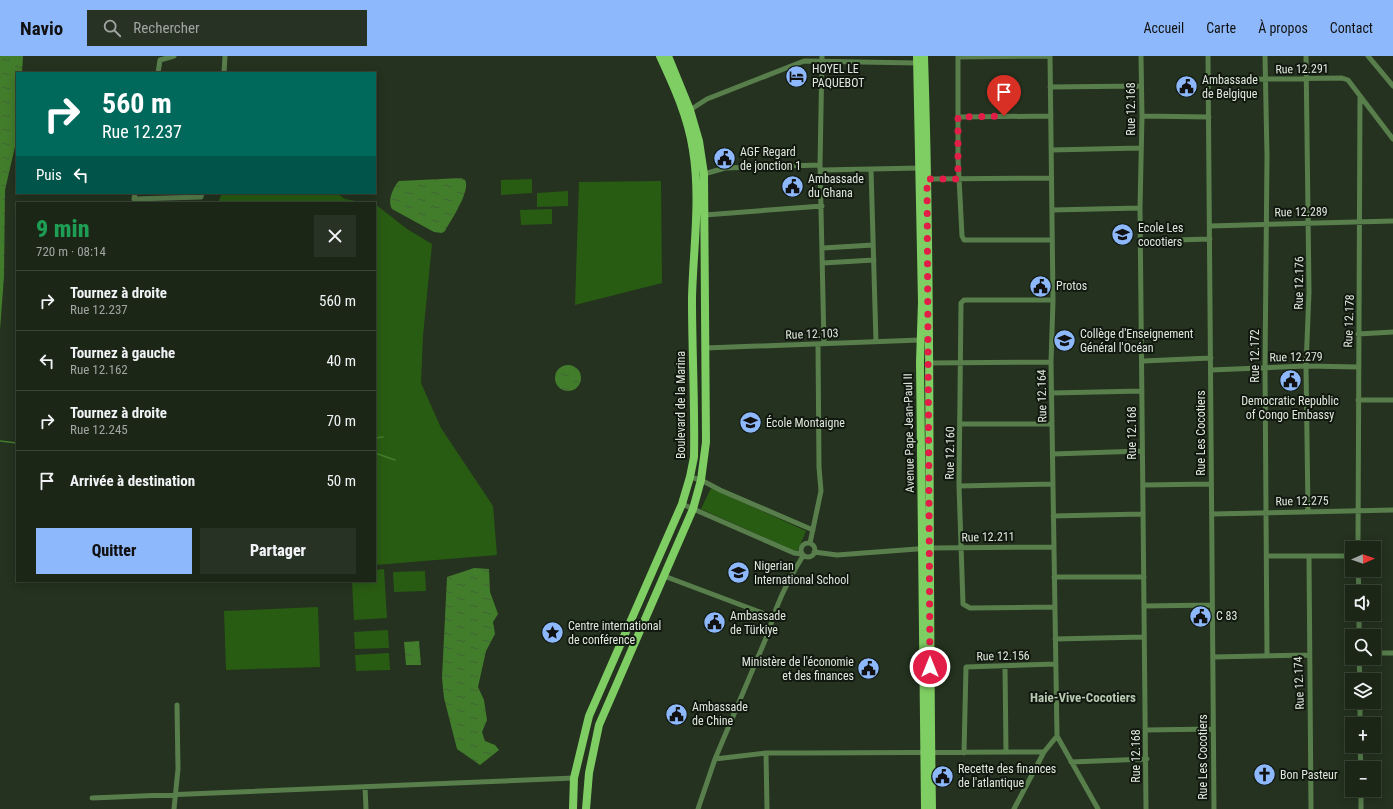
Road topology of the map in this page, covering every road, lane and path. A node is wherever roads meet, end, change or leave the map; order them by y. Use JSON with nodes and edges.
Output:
{"nodes":[{"id":1,"x":174,"y":56,"type":"edge"},
{"id":2,"x":225,"y":56,"type":"edge"},
{"id":3,"x":660,"y":56,"type":"edge"},
{"id":4,"x":668,"y":56,"type":"edge"},
{"id":5,"x":924,"y":56,"type":"edge"},
{"id":6,"x":1050,"y":56,"type":"edge"},
{"id":7,"x":1141,"y":56,"type":"edge"},
{"id":8,"x":1208,"y":56,"type":"edge"},
{"id":9,"x":1265,"y":56,"type":"edge"},
{"id":10,"x":1306,"y":56,"type":"edge"},
{"id":11,"x":1368,"y":56,"type":"edge"},
{"id":12,"x":958,"y":57,"type":"edge"},
{"id":13,"x":822,"y":59,"type":"edge"},
{"id":14,"x":917,"y":60,"type":"edge"},
{"id":15,"x":158,"y":72,"type":"edge"},
{"id":16,"x":224,"y":72,"type":"edge"},
{"id":17,"x":1308,"y":79,"type":"junction"},
{"id":18,"x":1209,"y":80,"type":"junction"},
{"id":19,"x":1265,"y":80,"type":"junction"},
{"id":20,"x":1141,"y":86,"type":"junction"},
{"id":21,"x":1393,"y":86,"type":"edge"},
{"id":22,"x":1050,"y":87,"type":"junction"},
{"id":23,"x":1360,"y":96,"type":"junction"},
{"id":24,"x":690,"y":110,"type":"junction"},
{"id":25,"x":1051,"y":116,"type":"junction"},
{"id":26,"x":1142,"y":116,"type":"junction"},
{"id":27,"x":958,"y":117,"type":"junction"},
{"id":28,"x":1209,"y":117,"type":"junction"},
{"id":29,"x":1393,"y":139,"type":"edge"},
{"id":30,"x":1140,"y":148,"type":"junction"},
{"id":31,"x":1051,"y":150,"type":"junction"},
{"id":32,"x":821,"y":168,"type":"junction"},
{"id":33,"x":920,"y":168,"type":"junction"},
{"id":34,"x":871,"y":169,"type":"junction"},
{"id":35,"x":704,"y":174,"type":"junction"},
{"id":36,"x":1051,"y":178,"type":"junction"},
{"id":37,"x":927,"y":179,"type":"junction"},
{"id":38,"x":958,"y":179,"type":"junction"},
{"id":39,"x":135,"y":194,"type":"edge"},
{"id":40,"x":202,"y":194,"type":"edge"},
{"id":41,"x":822,"y":206,"type":"junction"},
{"id":42,"x":1140,"y":208,"type":"junction"},
{"id":43,"x":1052,"y":210,"type":"junction"},
{"id":44,"x":705,"y":215,"type":"junction"},
{"id":45,"x":1359,"y":221,"type":"junction"},
{"id":46,"x":1393,"y":221,"type":"edge"},
{"id":47,"x":1309,"y":222,"type":"junction"},
{"id":48,"x":1266,"y":223,"type":"junction"},
{"id":49,"x":1210,"y":226,"type":"junction"},
{"id":50,"x":1210,"y":239,"type":"junction"},
{"id":51,"x":1052,"y":240,"type":"junction"},
{"id":52,"x":1142,"y":241,"type":"junction"},
{"id":53,"x":873,"y":246,"type":"junction"},
{"id":54,"x":823,"y":248,"type":"junction"},
{"id":55,"x":874,"y":260,"type":"junction"},
{"id":56,"x":823,"y":263,"type":"junction"},
{"id":57,"x":1052,"y":300,"type":"junction"},
{"id":58,"x":1393,"y":332,"type":"edge"},
{"id":59,"x":1358,"y":334,"type":"junction"},
{"id":60,"x":920,"y":340,"type":"junction"},
{"id":61,"x":876,"y":342,"type":"junction"},
{"id":62,"x":821,"y":344,"type":"junction"},
{"id":63,"x":705,"y":348,"type":"junction"},
{"id":64,"x":1210,"y":358,"type":"junction"},
{"id":65,"x":1143,"y":361,"type":"junction"},
{"id":66,"x":1051,"y":362,"type":"junction"},
{"id":67,"x":929,"y":363,"type":"junction"},
{"id":68,"x":960,"y":363,"type":"junction"},
{"id":69,"x":1306,"y":366,"type":"junction"},
{"id":70,"x":1265,"y":367,"type":"junction"},
{"id":71,"x":1358,"y":367,"type":"junction"},
{"id":72,"x":1211,"y":370,"type":"junction"},
{"id":73,"x":1142,"y":391,"type":"junction"},
{"id":74,"x":1052,"y":393,"type":"junction"},
{"id":75,"x":1358,"y":400,"type":"junction"},
{"id":76,"x":1393,"y":400,"type":"edge"},
{"id":77,"x":960,"y":424,"type":"junction"},
{"id":78,"x":1052,"y":424,"type":"junction"},
{"id":79,"x":1142,"y":451,"type":"junction"},
{"id":80,"x":1053,"y":454,"type":"junction"},
{"id":81,"x":690,"y":477,"type":"junction"},
{"id":82,"x":701,"y":480,"type":"junction"},
{"id":83,"x":1053,"y":484,"type":"junction"},
{"id":84,"x":1211,"y":484,"type":"junction"},
{"id":85,"x":1143,"y":485,"type":"junction"},
{"id":86,"x":959,"y":486,"type":"junction"},
{"id":87,"x":682,"y":504,"type":"junction"},
{"id":88,"x":693,"y":509,"type":"junction"},
{"id":89,"x":1358,"y":510,"type":"junction"},
{"id":90,"x":1393,"y":510,"type":"edge"},
{"id":91,"x":1308,"y":511,"type":"junction"},
{"id":92,"x":1266,"y":512,"type":"junction"},
{"id":93,"x":1143,"y":514,"type":"junction"},
{"id":94,"x":1212,"y":514,"type":"junction"},
{"id":95,"x":1053,"y":516,"type":"junction"},
{"id":96,"x":813,"y":530,"type":"junction"},
{"id":97,"x":1358,"y":541,"type":"edge"},
{"id":98,"x":810,"y":543,"type":"junction"},
{"id":99,"x":1053,"y":546,"type":"junction"},
{"id":100,"x":927,"y":548,"type":"junction"},
{"id":101,"x":961,"y":548,"type":"junction"},
{"id":102,"x":814,"y":552,"type":"junction"},
{"id":103,"x":802,"y":555,"type":"junction"},
{"id":104,"x":1267,"y":556,"type":"junction"},
{"id":105,"x":1309,"y":556,"type":"junction"},
{"id":106,"x":1345,"y":556,"type":"edge"},
{"id":107,"x":664,"y":576,"type":"junction"},
{"id":108,"x":1054,"y":577,"type":"junction"},
{"id":109,"x":1144,"y":577,"type":"junction"},
{"id":110,"x":1212,"y":605,"type":"junction"},
{"id":111,"x":1144,"y":606,"type":"junction"},
{"id":112,"x":1054,"y":607,"type":"junction"},
{"id":113,"x":773,"y":617,"type":"junction"},
{"id":114,"x":1144,"y":637,"type":"junction"},
{"id":115,"x":1055,"y":639,"type":"junction"},
{"id":116,"x":1381,"y":653,"type":"edge"},
{"id":117,"x":1393,"y":653,"type":"edge"},
{"id":118,"x":1308,"y":655,"type":"junction"},
{"id":119,"x":1267,"y":656,"type":"junction"},
{"id":120,"x":1212,"y":657,"type":"junction"},
{"id":121,"x":1056,"y":664,"type":"junction"},
{"id":122,"x":1005,"y":666,"type":"junction"},
{"id":123,"x":177,"y":705,"type":"dead end"},
{"id":124,"x":1213,"y":729,"type":"junction"},
{"id":125,"x":1146,"y":730,"type":"junction"},
{"id":126,"x":1057,"y":736,"type":"junction"},
{"id":127,"x":928,"y":752,"type":"junction"},
{"id":128,"x":1006,"y":752,"type":"junction"},
{"id":129,"x":1044,"y":752,"type":"junction"},
{"id":130,"x":964,"y":753,"type":"junction"},
{"id":131,"x":766,"y":754,"type":"junction"},
{"id":132,"x":715,"y":759,"type":"junction"},
{"id":133,"x":1147,"y":760,"type":"junction"},
{"id":134,"x":1071,"y":762,"type":"junction"},
{"id":135,"x":574,"y":778,"type":"junction"},
{"id":136,"x":365,"y":787,"type":"junction"},
{"id":137,"x":174,"y":795,"type":"junction"},
{"id":138,"x":1361,"y":797,"type":"edge"},
{"id":139,"x":92,"y":798,"type":"dead end"},
{"id":140,"x":174,"y":809,"type":"edge"},
{"id":141,"x":366,"y":809,"type":"edge"},
{"id":142,"x":573,"y":809,"type":"edge"},
{"id":143,"x":586,"y":809,"type":"edge"},
{"id":144,"x":698,"y":809,"type":"edge"},
{"id":145,"x":767,"y":809,"type":"edge"},
{"id":146,"x":926,"y":809,"type":"edge"},
{"id":147,"x":932,"y":809,"type":"edge"},
{"id":148,"x":1014,"y":809,"type":"edge"},
{"id":149,"x":1098,"y":809,"type":"edge"},
{"id":150,"x":1146,"y":809,"type":"edge"},
{"id":151,"x":1214,"y":809,"type":"edge"},
{"id":152,"x":1311,"y":809,"type":"edge"},
{"id":153,"x":1361,"y":809,"type":"edge"}],
"edges":[{"from":1,"to":15,"type":"street"},
{"from":2,"to":16,"type":"street"},
{"from":3,"to":81,"type":"main road","name":"Boulevard de la Marina"},
{"from":4,"to":24,"type":"main road","name":"Boulevard de la Marina"},
{"from":5,"to":37,"type":"main road","name":"Avenue Pape Jean-Paul II"},
{"from":6,"to":12,"type":"street"},
{"from":6,"to":22,"type":"street","name":"Rue 12.164"},
{"from":7,"to":20,"type":"street","name":"Rue 12.168"},
{"from":8,"to":18,"type":"street","name":"Rue Les Cocotiers"},
{"from":9,"to":19,"type":"street","name":"Rue 12.172"},
{"from":10,"to":17,"type":"street","name":"Rue 12.176"},
{"from":11,"to":21,"type":"street"},
{"from":12,"to":27,"type":"street"},
{"from":13,"to":14,"type":"street"},
{"from":13,"to":24,"type":"street"},
{"from":13,"to":32,"type":"street"},
{"from":14,"to":33,"type":"main road","name":"Avenue Pape Jean-Paul II"},
{"from":17,"to":19,"type":"street","name":"Rue 12.291"},
{"from":17,"to":23,"type":"street","name":"Rue 12.291"},
{"from":17,"to":47,"type":"street","name":"Rue 12.176"},
{"from":18,"to":19,"type":"street","name":"Rue 12.291"},
{"from":18,"to":28,"type":"street","name":"Rue Les Cocotiers"},
{"from":19,"to":48,"type":"street","name":"Rue 12.172"},
{"from":20,"to":22,"type":"street"},
{"from":20,"to":26,"type":"street","name":"Rue 12.168"},
{"from":22,"to":25,"type":"street","name":"Rue 12.164"},
{"from":23,"to":29,"type":"street"},
{"from":23,"to":45,"type":"street","name":"Rue 12.178"},
{"from":24,"to":35,"type":"main road","name":"Boulevard de la Marina"},
{"from":25,"to":27,"type":"street"},
{"from":25,"to":31,"type":"street","name":"Rue 12.164"},
{"from":26,"to":28,"type":"street"},
{"from":26,"to":30,"type":"street","name":"Rue 12.168"},
{"from":27,"to":38,"type":"street"},
{"from":28,"to":49,"type":"street","name":"Rue Les Cocotiers"},
{"from":30,"to":31,"type":"street"},
{"from":30,"to":42,"type":"street","name":"Rue 12.168"},
{"from":31,"to":36,"type":"street","name":"Rue 12.164"},
{"from":32,"to":34,"type":"street"},
{"from":32,"to":35,"type":"street"},
{"from":32,"to":41,"type":"street"},
{"from":33,"to":34,"type":"street"},
{"from":33,"to":60,"type":"main road","name":"Avenue Pape Jean-Paul II"},
{"from":34,"to":53,"type":"street"},
{"from":35,"to":44,"type":"main road","name":"Boulevard de la Marina"},
{"from":36,"to":38,"type":"street"},
{"from":36,"to":43,"type":"street","name":"Rue 12.164"},
{"from":37,"to":38,"type":"street"},
{"from":37,"to":67,"type":"main road","name":"Avenue Pape Jean-Paul II"},
{"from":38,"to":51,"type":"street"},
{"from":39,"to":40,"type":"street"},
{"from":41,"to":44,"type":"street"},
{"from":41,"to":54,"type":"street"},
{"from":42,"to":43,"type":"street"},
{"from":42,"to":52,"type":"street","name":"Rue 12.168"},
{"from":43,"to":51,"type":"street","name":"Rue 12.164"},
{"from":44,"to":63,"type":"main road","name":"Boulevard de la Marina"},
{"from":45,"to":46,"type":"street","name":"Rue 12.289"},
{"from":45,"to":47,"type":"street","name":"Rue 12.289"},
{"from":45,"to":59,"type":"street","name":"Rue 12.178"},
{"from":47,"to":48,"type":"street","name":"Rue 12.289"},
{"from":47,"to":69,"type":"street","name":"Rue 12.176"},
{"from":48,"to":49,"type":"street","name":"Rue 12.289"},
{"from":48,"to":70,"type":"street","name":"Rue 12.172"},
{"from":49,"to":50,"type":"street","name":"Rue Les Cocotiers"},
{"from":50,"to":52,"type":"street"},
{"from":50,"to":64,"type":"street","name":"Rue Les Cocotiers"},
{"from":51,"to":57,"type":"street","name":"Rue 12.164"},
{"from":52,"to":65,"type":"street","name":"Rue 12.168"},
{"from":53,"to":54,"type":"street"},
{"from":53,"to":55,"type":"street"},
{"from":54,"to":56,"type":"street"},
{"from":55,"to":56,"type":"street"},
{"from":55,"to":61,"type":"street"},
{"from":56,"to":62,"type":"street"},
{"from":57,"to":66,"type":"street","name":"Rue 12.164"},
{"from":57,"to":68,"type":"street","name":"Rue 12.160"},
{"from":58,"to":59,"type":"street"},
{"from":59,"to":71,"type":"street","name":"Rue 12.178"},
{"from":60,"to":61,"type":"street","name":"Rue 12.103"},
{"from":60,"to":100,"type":"main road","name":"Avenue Pape Jean-Paul II"},
{"from":61,"to":62,"type":"street","name":"Rue 12.103"},
{"from":62,"to":63,"type":"street","name":"Rue 12.103"},
{"from":62,"to":96,"type":"street"},
{"from":63,"to":82,"type":"main road","name":"Boulevard de la Marina"},
{"from":64,"to":65,"type":"street"},
{"from":64,"to":72,"type":"street","name":"Rue Les Cocotiers"},
{"from":65,"to":73,"type":"street","name":"Rue 12.168"},
{"from":66,"to":68,"type":"street"},
{"from":66,"to":74,"type":"street","name":"Rue 12.164"},
{"from":67,"to":68,"type":"street"},
{"from":67,"to":100,"type":"main road","name":"Avenue Pape Jean-Paul II"},
{"from":68,"to":77,"type":"street","name":"Rue 12.160"},
{"from":69,"to":70,"type":"street","name":"Rue 12.279"},
{"from":69,"to":71,"type":"street","name":"Rue 12.279"},
{"from":69,"to":91,"type":"street","name":"Rue 12.176"},
{"from":70,"to":72,"type":"street","name":"Rue 12.279"},
{"from":70,"to":92,"type":"street","name":"Rue 12.172"},
{"from":71,"to":75,"type":"street","name":"Rue 12.178"},
{"from":72,"to":84,"type":"street","name":"Rue Les Cocotiers"},
{"from":73,"to":74,"type":"street"},
{"from":73,"to":79,"type":"street","name":"Rue 12.168"},
{"from":74,"to":78,"type":"street","name":"Rue 12.164"},
{"from":75,"to":76,"type":"street"},
{"from":75,"to":89,"type":"street","name":"Rue 12.178"},
{"from":77,"to":78,"type":"street"},
{"from":77,"to":86,"type":"street","name":"Rue 12.160"},
{"from":78,"to":80,"type":"street","name":"Rue 12.164"},
{"from":79,"to":80,"type":"street"},
{"from":79,"to":85,"type":"street","name":"Rue 12.168"},
{"from":80,"to":83,"type":"street","name":"Rue 12.164"},
{"from":81,"to":82,"type":"street"},
{"from":81,"to":87,"type":"main road","name":"Boulevard de la Marina"},
{"from":82,"to":88,"type":"main road","name":"Boulevard de la Marina"},
{"from":82,"to":96,"type":"street"},
{"from":83,"to":86,"type":"street"},
{"from":83,"to":95,"type":"street","name":"Rue 12.164"},
{"from":84,"to":85,"type":"street"},
{"from":84,"to":94,"type":"street","name":"Rue Les Cocotiers"},
{"from":85,"to":93,"type":"street","name":"Rue 12.168"},
{"from":86,"to":101,"type":"street","name":"Rue 12.160"},
{"from":87,"to":88,"type":"street"},
{"from":87,"to":135,"type":"main road","name":"Boulevard de la Marina"},
{"from":88,"to":103,"type":"street"},
{"from":88,"to":107,"type":"main road","name":"Boulevard de la Marina"},
{"from":89,"to":90,"type":"street","name":"Rue 12.275"},
{"from":89,"to":91,"type":"street","name":"Rue 12.275"},
{"from":89,"to":97,"type":"street","name":"Rue 12.178"},
{"from":91,"to":92,"type":"street","name":"Rue 12.275"},
{"from":92,"to":94,"type":"street","name":"Rue 12.275"},
{"from":92,"to":104,"type":"street","name":"Rue 12.172"},
{"from":93,"to":95,"type":"street"},
{"from":93,"to":109,"type":"street","name":"Rue 12.168"},
{"from":94,"to":110,"type":"street","name":"Rue Les Cocotiers"},
{"from":95,"to":99,"type":"street","name":"Rue 12.164"},
{"from":96,"to":98,"type":"street"},
{"from":98,"to":102,"type":"street"},
{"from":98,"to":103,"type":"street"},
{"from":99,"to":101,"type":"street","name":"Rue 12.211"},
{"from":99,"to":108,"type":"street","name":"Rue 12.164"},
{"from":100,"to":101,"type":"street","name":"Rue 12.211"},
{"from":100,"to":102,"type":"street","name":"Rue 12.211"},
{"from":100,"to":127,"type":"main road","name":"Avenue Pape Jean-Paul II"},
{"from":101,"to":112,"type":"street","name":"Rue 12.160"},
{"from":102,"to":103,"type":"street"},
{"from":103,"to":113,"type":"street"},
{"from":104,"to":105,"type":"street"},
{"from":104,"to":119,"type":"street","name":"Rue 12.172"},
{"from":105,"to":106,"type":"street"},
{"from":105,"to":118,"type":"street","name":"Rue 12.174"},
{"from":107,"to":113,"type":"street"},
{"from":107,"to":143,"type":"main road","name":"Boulevard de la Marina"},
{"from":108,"to":109,"type":"street"},
{"from":108,"to":112,"type":"street","name":"Rue 12.164"},
{"from":109,"to":111,"type":"street","name":"Rue 12.168"},
{"from":110,"to":111,"type":"street"},
{"from":110,"to":120,"type":"street","name":"Rue Les Cocotiers"},
{"from":111,"to":114,"type":"street","name":"Rue 12.168"},
{"from":112,"to":115,"type":"street","name":"Rue 12.164"},
{"from":113,"to":132,"type":"street"},
{"from":114,"to":115,"type":"street"},
{"from":114,"to":125,"type":"street","name":"Rue 12.168"},
{"from":115,"to":121,"type":"street","name":"Rue 12.164"},
{"from":116,"to":117,"type":"street"},
{"from":118,"to":119,"type":"street"},
{"from":118,"to":152,"type":"street","name":"Rue 12.174"},
{"from":119,"to":120,"type":"street"},
{"from":120,"to":124,"type":"street","name":"Rue Les Cocotiers"},
{"from":121,"to":122,"type":"street","name":"Rue 12.156"},
{"from":121,"to":126,"type":"street","name":"Rue 12.164"},
{"from":122,"to":128,"type":"street"},
{"from":122,"to":130,"type":"street","name":"Rue 12.156"},
{"from":123,"to":137,"type":"street"},
{"from":124,"to":125,"type":"street"},
{"from":124,"to":151,"type":"street","name":"Rue Les Cocotiers"},
{"from":125,"to":133,"type":"street","name":"Rue 12.168"},
{"from":126,"to":129,"type":"street"},
{"from":126,"to":134,"type":"street"},
{"from":127,"to":130,"type":"street"},
{"from":127,"to":131,"type":"street"},
{"from":127,"to":146,"type":"main road","name":"Avenue Pape Jean-Paul II"},
{"from":127,"to":147,"type":"main road","name":"Avenue Pape Jean-Paul II"},
{"from":128,"to":129,"type":"street"},
{"from":128,"to":130,"type":"street"},
{"from":129,"to":148,"type":"street"},
{"from":131,"to":132,"type":"street"},
{"from":131,"to":145,"type":"street"},
{"from":132,"to":144,"type":"street"},
{"from":133,"to":134,"type":"street"},
{"from":133,"to":150,"type":"street","name":"Rue 12.168"},
{"from":134,"to":149,"type":"street"},
{"from":135,"to":136,"type":"street"},
{"from":135,"to":142,"type":"main road","name":"Boulevard de la Marina"},
{"from":136,"to":137,"type":"street"},
{"from":136,"to":141,"type":"street"},
{"from":137,"to":139,"type":"street"},
{"from":137,"to":140,"type":"street"},
{"from":138,"to":153,"type":"street"}]}
